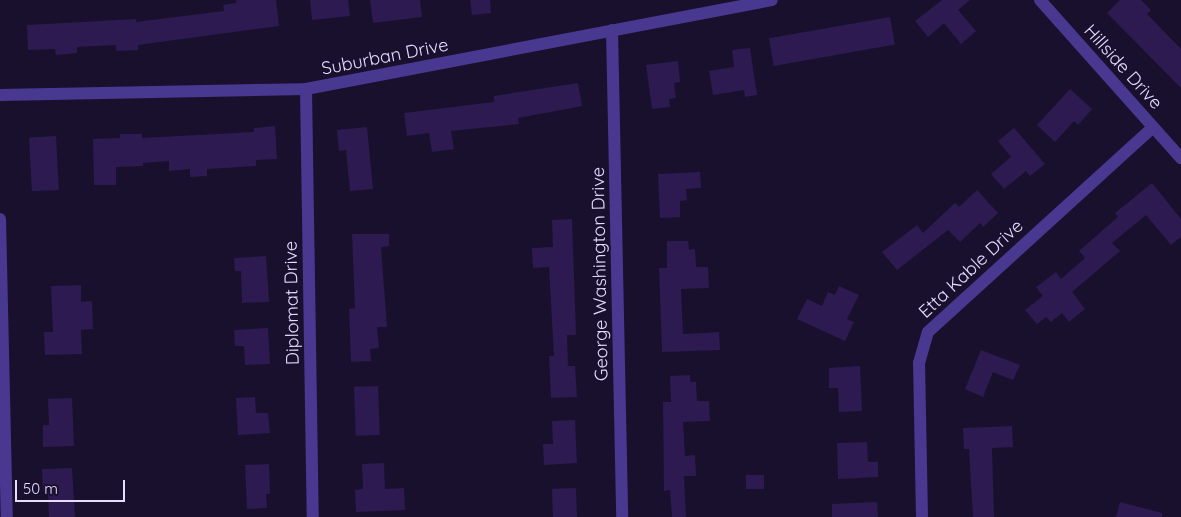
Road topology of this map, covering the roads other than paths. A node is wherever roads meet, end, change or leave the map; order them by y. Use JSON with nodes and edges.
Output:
{"nodes":[{"id":1,"x":772,"y":0,"type":"edge"},
{"id":2,"x":1040,"y":0,"type":"edge"},
{"id":3,"x":612,"y":30,"type":"junction"},
{"id":4,"x":306,"y":89,"type":"junction"},
{"id":5,"x":0,"y":95,"type":"edge"},
{"id":6,"x":1153,"y":127,"type":"junction"},
{"id":7,"x":1181,"y":158,"type":"edge"},
{"id":8,"x":0,"y":219,"type":"edge"},
{"id":9,"x":7,"y":517,"type":"edge"},
{"id":10,"x":313,"y":517,"type":"edge"},
{"id":11,"x":622,"y":517,"type":"edge"},
{"id":12,"x":922,"y":517,"type":"edge"}],
"edges":[{"from":1,"to":3,"type":"street","name":"Suburban Drive"},
{"from":2,"to":6,"type":"street","name":"Hillside Drive"},
{"from":3,"to":4,"type":"street","name":"Suburban Drive"},
{"from":3,"to":11,"type":"street","name":"George Washington Drive"},
{"from":4,"to":5,"type":"street","name":"Suburban Drive"},
{"from":4,"to":10,"type":"street","name":"Diplomat Drive"},
{"from":6,"to":7,"type":"street","name":"Hillside Drive"},
{"from":6,"to":12,"type":"street","name":"Etta Kable Drive"},
{"from":8,"to":9,"type":"street"}]}
